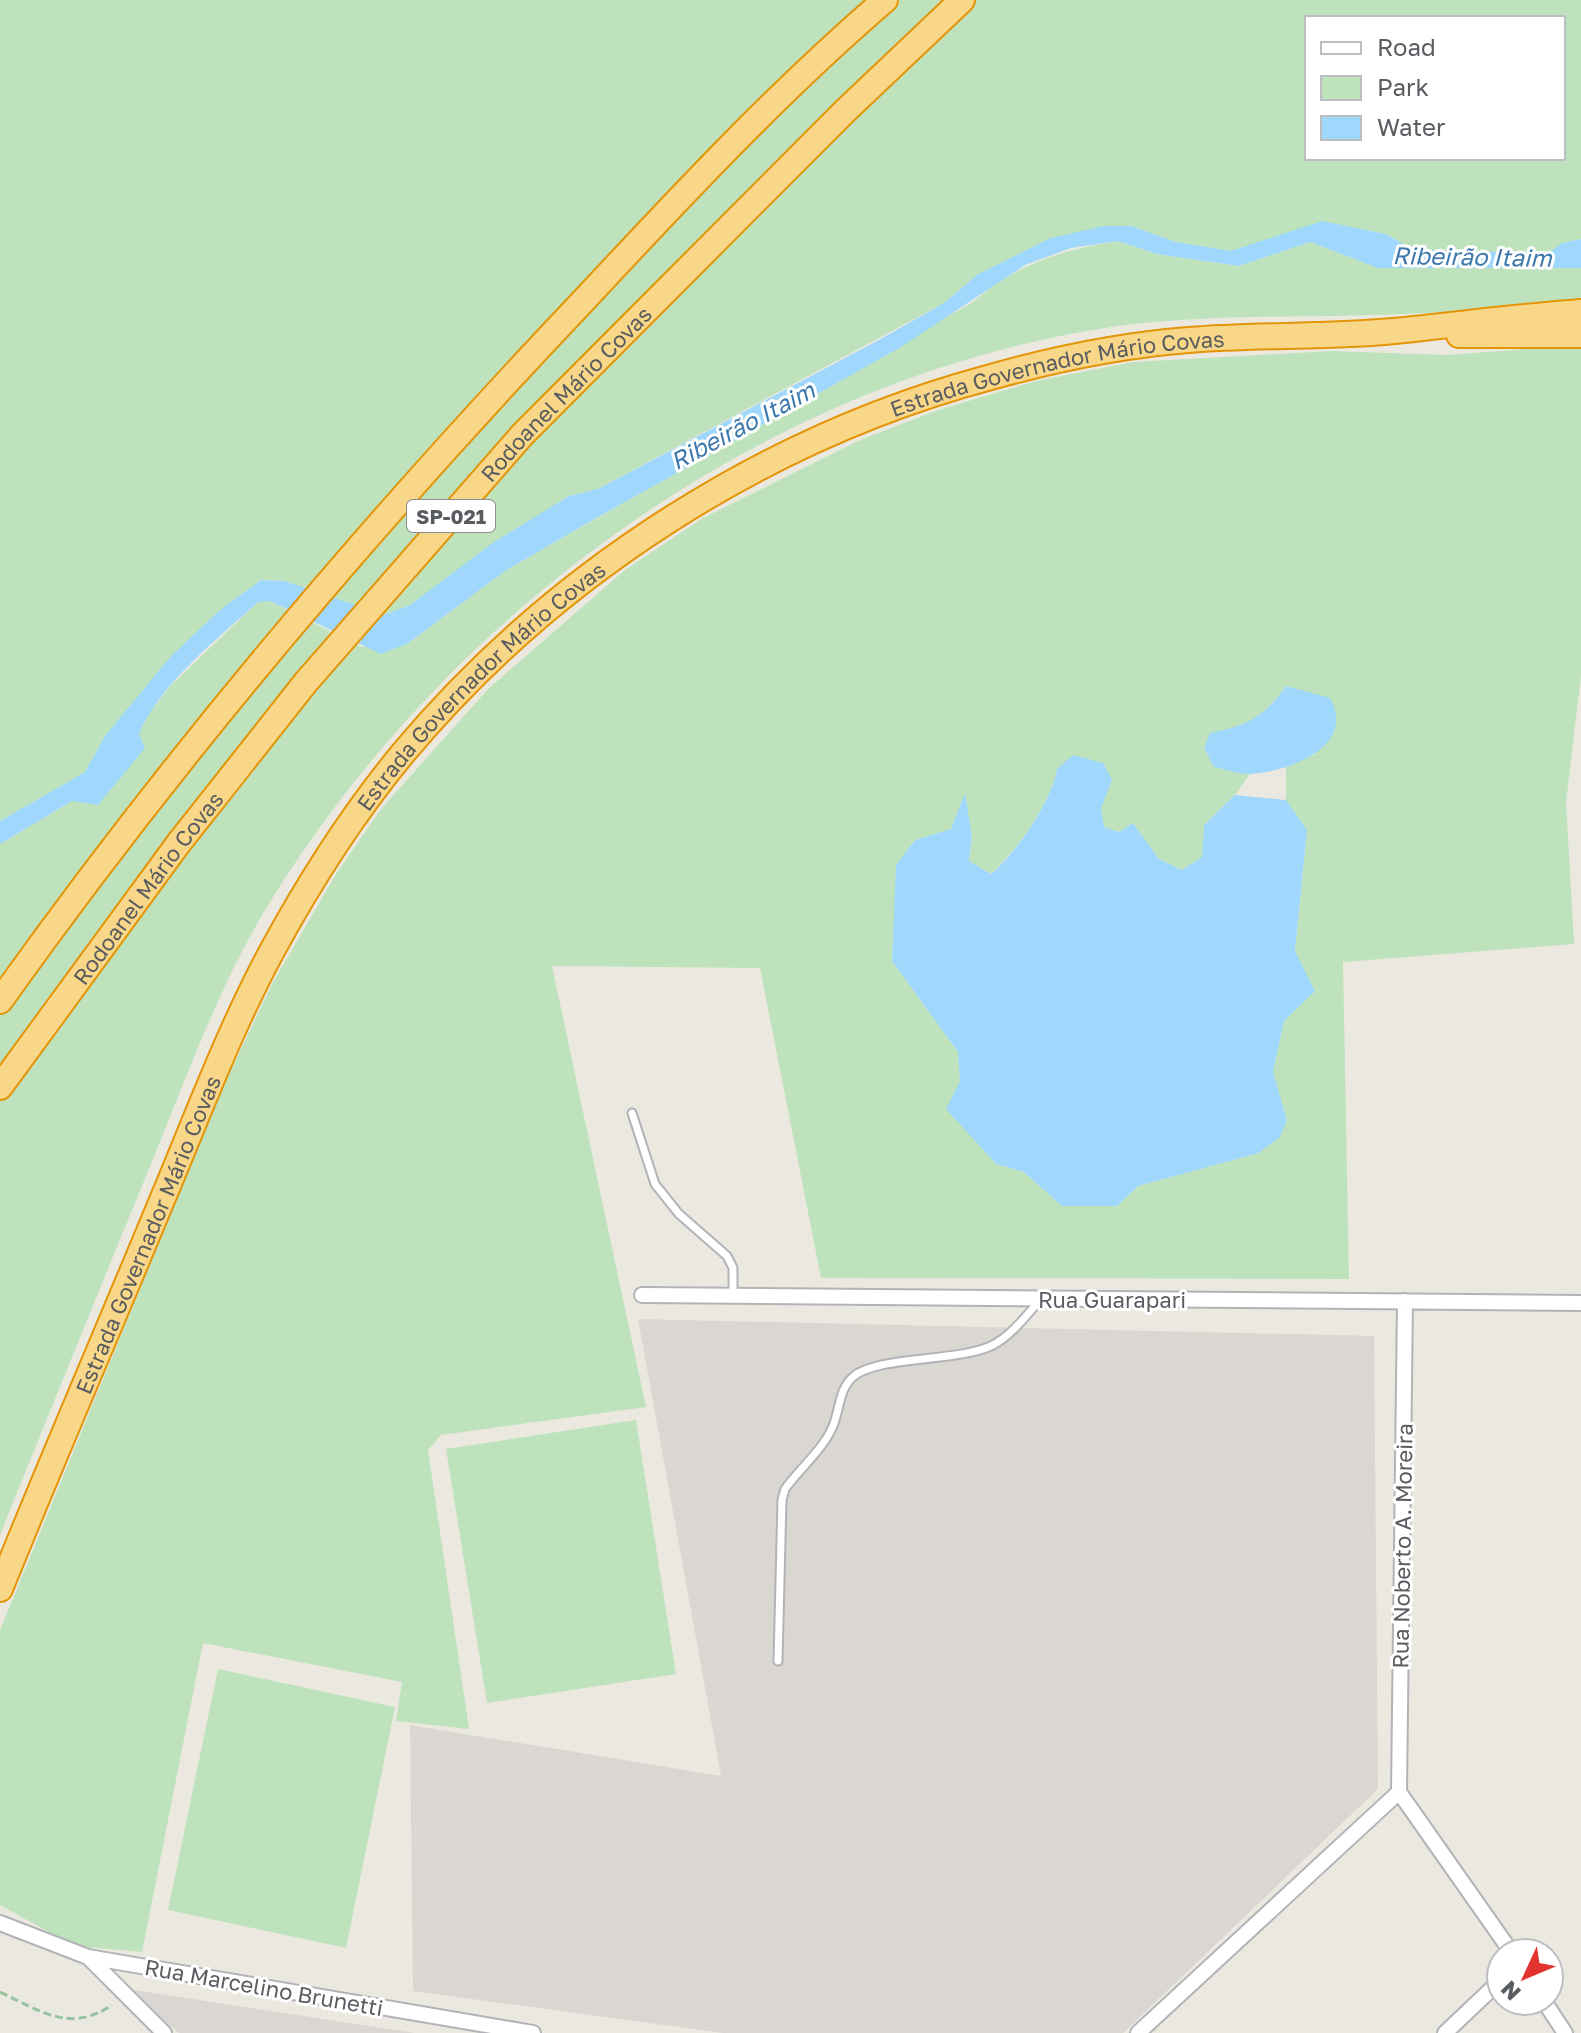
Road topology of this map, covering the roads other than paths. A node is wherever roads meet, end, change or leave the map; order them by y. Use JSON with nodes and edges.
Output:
{"nodes":[{"id":1,"x":885,"y":0,"type":"edge"},
{"id":2,"x":962,"y":0,"type":"edge"},
{"id":3,"x":1581,"y":312,"type":"edge"},
{"id":4,"x":1413,"y":330,"type":"junction"},
{"id":5,"x":1581,"y":335,"type":"edge"},
{"id":6,"x":0,"y":1001,"type":"edge"},
{"id":7,"x":0,"y":1087,"type":"edge"},
{"id":8,"x":632,"y":1113,"type":"dead end"},
{"id":9,"x":642,"y":1295,"type":"dead end"},
{"id":10,"x":733,"y":1296,"type":"junction"},
{"id":11,"x":1042,"y":1299,"type":"junction"},
{"id":12,"x":1405,"y":1301,"type":"junction"},
{"id":13,"x":1581,"y":1303,"type":"edge"},
{"id":14,"x":0,"y":1589,"type":"edge"},
{"id":15,"x":778,"y":1661,"type":"dead end"},
{"id":16,"x":1399,"y":1792,"type":"junction"},
{"id":17,"x":0,"y":1923,"type":"edge"},
{"id":18,"x":1501,"y":1937,"type":"edge"},
{"id":19,"x":88,"y":1957,"type":"junction"},
{"id":20,"x":1485,"y":1995,"type":"edge"},
{"id":21,"x":164,"y":2033,"type":"edge"},
{"id":22,"x":533,"y":2033,"type":"edge"},
{"id":23,"x":1138,"y":2033,"type":"edge"},
{"id":24,"x":1445,"y":2033,"type":"edge"}],
"edges":[{"from":1,"to":6,"type":"highway","number":"SP-021"},
{"from":2,"to":7,"type":"highway","name":"Rodoanel Mário Covas","number":"SP-021"},
{"from":3,"to":4,"type":"highway","name":"Estrada Governador Mário Covas"},
{"from":4,"to":5,"type":"highway","name":"Estrada Governador Mário Covas"},
{"from":4,"to":14,"type":"highway","name":"Estrada Governador Mário Covas"},
{"from":8,"to":10,"type":"lane"},
{"from":9,"to":10,"type":"street","name":"Rua Guarapari"},
{"from":10,"to":11,"type":"street","name":"Rua Guarapari"},
{"from":11,"to":12,"type":"street","name":"Rua Guarapari"},
{"from":11,"to":15,"type":"lane"},
{"from":12,"to":13,"type":"street","name":"Rua Guarapari"},
{"from":12,"to":16,"type":"street","name":"Rua Noberto A. Moreira"},
{"from":16,"to":18,"type":"street"},
{"from":16,"to":23,"type":"street"},
{"from":17,"to":19,"type":"street","name":"Rua Marcelino Brunetti"},
{"from":19,"to":21,"type":"street"},
{"from":19,"to":22,"type":"street","name":"Rua Marcelino Brunetti"},
{"from":20,"to":24,"type":"street"}]}
